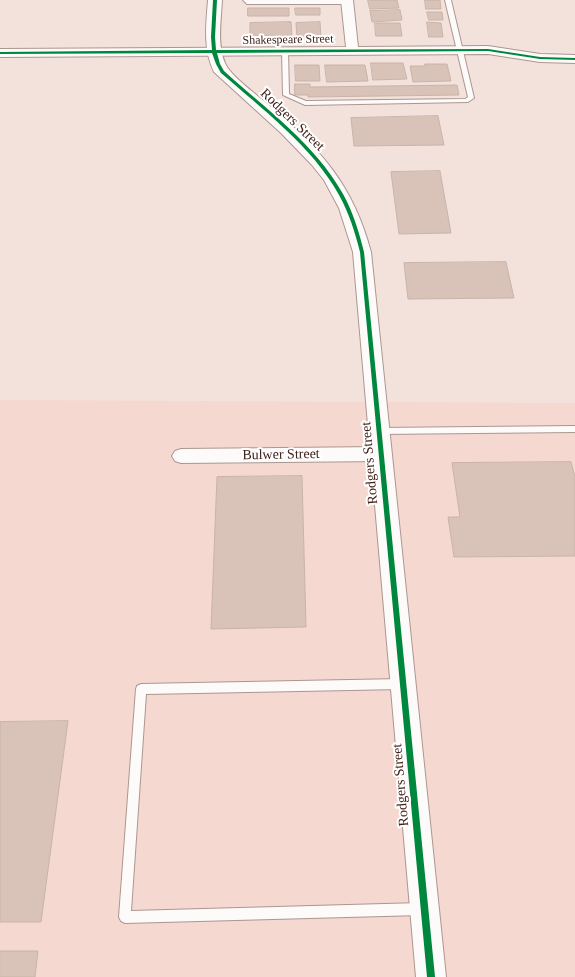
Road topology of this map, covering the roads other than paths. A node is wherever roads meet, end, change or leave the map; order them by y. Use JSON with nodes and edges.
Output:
{"nodes":[{"id":1,"x":216,"y":0,"type":"edge"},
{"id":2,"x":246,"y":0,"type":"edge"},
{"id":3,"x":448,"y":0,"type":"edge"},
{"id":4,"x":347,"y":1,"type":"edge"},
{"id":5,"x":352,"y":50,"type":"junction"},
{"id":6,"x":459,"y":50,"type":"junction"},
{"id":7,"x":214,"y":51,"type":"junction"},
{"id":8,"x":285,"y":51,"type":"junction"},
{"id":9,"x":0,"y":53,"type":"edge"},
{"id":10,"x":575,"y":59,"type":"edge"},
{"id":11,"x":575,"y":429,"type":"edge"},
{"id":12,"x":379,"y":431,"type":"junction"},
{"id":13,"x":382,"y":454,"type":"junction"},
{"id":14,"x":181,"y":456,"type":"dead end"},
{"id":15,"x":403,"y":684,"type":"junction"},
{"id":16,"x":425,"y":909,"type":"junction"},
{"id":17,"x":431,"y":977,"type":"edge"}],
"edges":[{"from":1,"to":7,"type":"street","name":"Rodgers Street"},
{"from":2,"to":4,"type":"lane"},
{"from":3,"to":6,"type":"lane"},
{"from":4,"to":5,"type":"street"},
{"from":5,"to":6,"type":"street","name":"Shakespeare Street"},
{"from":5,"to":8,"type":"street","name":"Shakespeare Street"},
{"from":6,"to":8,"type":"lane"},
{"from":6,"to":10,"type":"street","name":"Shakespeare Street"},
{"from":7,"to":8,"type":"street","name":"Shakespeare Street"},
{"from":7,"to":9,"type":"street","name":"Shakespeare Street"},
{"from":7,"to":12,"type":"street","name":"Rodgers Street"},
{"from":11,"to":12,"type":"lane"},
{"from":12,"to":13,"type":"street","name":"Rodgers Street"},
{"from":13,"to":14,"type":"street","name":"Bulwer Street"},
{"from":13,"to":15,"type":"street","name":"Rodgers Street"},
{"from":15,"to":16,"type":"street","name":"Rodgers Street"},
{"from":15,"to":16,"type":"lane"},
{"from":16,"to":17,"type":"street","name":"Rodgers Street"}]}
